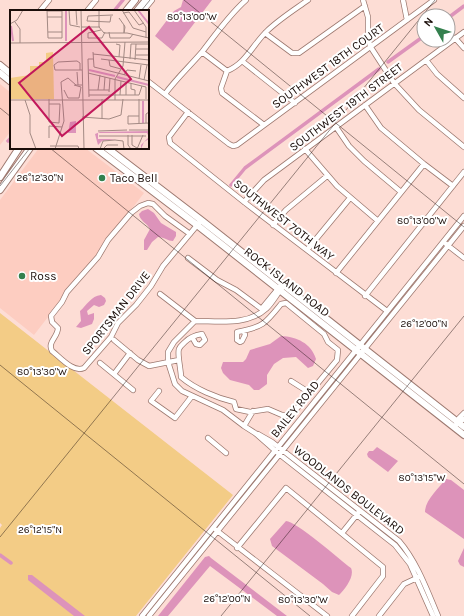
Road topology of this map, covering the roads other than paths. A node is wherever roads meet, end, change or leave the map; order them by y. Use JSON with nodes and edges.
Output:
{"nodes":[{"id":1,"x":48,"y":0,"type":"edge"},
{"id":2,"x":96,"y":0,"type":"edge"},
{"id":3,"x":135,"y":0,"type":"edge"},
{"id":4,"x":146,"y":0,"type":"edge"},
{"id":5,"x":152,"y":0,"type":"edge"},
{"id":6,"x":246,"y":0,"type":"edge"},
{"id":7,"x":308,"y":0,"type":"edge"},
{"id":8,"x":363,"y":0,"type":"edge"},
{"id":9,"x":403,"y":0,"type":"edge"},
{"id":10,"x":434,"y":0,"type":"edge"},
{"id":11,"x":365,"y":6,"type":"junction"},
{"id":12,"x":41,"y":10,"type":"edge"},
{"id":13,"x":88,"y":10,"type":"edge"},
{"id":14,"x":127,"y":10,"type":"edge"},
{"id":15,"x":138,"y":10,"type":"edge"},
{"id":16,"x":144,"y":10,"type":"edge"},
{"id":17,"x":407,"y":20,"type":"junction"},
{"id":18,"x":265,"y":33,"type":"junction"},
{"id":19,"x":456,"y":39,"type":"edge"},
{"id":20,"x":370,"y":46,"type":"junction"},
{"id":21,"x":442,"y":48,"type":"edge"},
{"id":22,"x":464,"y":48,"type":"edge"},
{"id":23,"x":202,"y":52,"type":"junction"},
{"id":24,"x":426,"y":60,"type":"junction"},
{"id":25,"x":242,"y":61,"type":"junction"},
{"id":26,"x":1,"y":68,"type":"edge"},
{"id":27,"x":227,"y":71,"type":"junction"},
{"id":28,"x":10,"y":73,"type":"edge"},
{"id":29,"x":10,"y":81,"type":"edge"},
{"id":30,"x":149,"y":82,"type":"dead end"},
{"id":31,"x":394,"y":83,"type":"junction"},
{"id":32,"x":165,"y":94,"type":"junction"},
{"id":33,"x":464,"y":98,"type":"edge"},
{"id":34,"x":295,"y":102,"type":"junction"},
{"id":35,"x":365,"y":105,"type":"junction"},
{"id":36,"x":188,"y":112,"type":"junction"},
{"id":37,"x":264,"y":125,"type":"junction"},
{"id":38,"x":336,"y":127,"type":"junction"},
{"id":39,"x":464,"y":147,"type":"edge"},
{"id":40,"x":18,"y":149,"type":"edge"},
{"id":41,"x":29,"y":149,"type":"edge"},
{"id":42,"x":97,"y":149,"type":"edge"},
{"id":43,"x":108,"y":149,"type":"edge"},
{"id":44,"x":305,"y":149,"type":"junction"},
{"id":45,"x":424,"y":164,"type":"junction"},
{"id":46,"x":464,"y":172,"type":"edge"},
{"id":47,"x":327,"y":176,"type":"junction"},
{"id":48,"x":0,"y":177,"type":"edge"},
{"id":49,"x":453,"y":186,"type":"junction"},
{"id":50,"x":0,"y":190,"type":"edge"},
{"id":51,"x":401,"y":192,"type":"junction"},
{"id":52,"x":350,"y":198,"type":"junction"},
{"id":53,"x":244,"y":202,"type":"junction"},
{"id":54,"x":464,"y":216,"type":"edge"},
{"id":55,"x":378,"y":220,"type":"junction"},
{"id":56,"x":199,"y":223,"type":"junction"},
{"id":57,"x":274,"y":224,"type":"junction"},
{"id":58,"x":464,"y":226,"type":"edge"},
{"id":59,"x":190,"y":234,"type":"junction"},
{"id":60,"x":443,"y":242,"type":"junction"},
{"id":61,"x":448,"y":246,"type":"junction"},
{"id":62,"x":307,"y":250,"type":"junction"},
{"id":63,"x":188,"y":258,"type":"dead end"},
{"id":64,"x":464,"y":258,"type":"edge"},
{"id":65,"x":336,"y":273,"type":"junction"},
{"id":66,"x":281,"y":287,"type":"junction"},
{"id":67,"x":160,"y":294,"type":"dead end"},
{"id":68,"x":365,"y":296,"type":"junction"},
{"id":69,"x":262,"y":311,"type":"junction"},
{"id":70,"x":387,"y":311,"type":"junction"},
{"id":71,"x":195,"y":321,"type":"junction"},
{"id":72,"x":235,"y":322,"type":"junction"},
{"id":73,"x":244,"y":331,"type":"junction"},
{"id":74,"x":237,"y":332,"type":"junction"},
{"id":75,"x":192,"y":337,"type":"dead end"},
{"id":76,"x":114,"y":340,"type":"dead end"},
{"id":77,"x":360,"y":349,"type":"junction"},
{"id":78,"x":130,"y":353,"type":"junction"},
{"id":79,"x":179,"y":360,"type":"junction"},
{"id":80,"x":168,"y":362,"type":"junction"},
{"id":81,"x":100,"y":363,"type":"dead end"},
{"id":82,"x":114,"y":374,"type":"junction"},
{"id":83,"x":290,"y":381,"type":"dead end"},
{"id":84,"x":133,"y":390,"type":"dead end"},
{"id":85,"x":159,"y":391,"type":"dead end"},
{"id":86,"x":310,"y":393,"type":"junction"},
{"id":87,"x":192,"y":396,"type":"junction"},
{"id":88,"x":253,"y":411,"type":"junction"},
{"id":89,"x":464,"y":412,"type":"edge"},
{"id":90,"x":459,"y":423,"type":"edge"},
{"id":91,"x":244,"y":426,"type":"junction"},
{"id":92,"x":464,"y":427,"type":"edge"},
{"id":93,"x":464,"y":435,"type":"edge"},
{"id":94,"x":208,"y":438,"type":"dead end"},
{"id":95,"x":278,"y":450,"type":"junction"},
{"id":96,"x":226,"y":452,"type":"dead end"},
{"id":97,"x":358,"y":512,"type":"junction"},
{"id":98,"x":215,"y":529,"type":"junction"},
{"id":99,"x":342,"y":533,"type":"junction"},
{"id":100,"x":237,"y":548,"type":"junction"},
{"id":101,"x":418,"y":577,"type":"junction"},
{"id":102,"x":142,"y":616,"type":"edge"},
{"id":103,"x":148,"y":616,"type":"edge"},
{"id":104,"x":327,"y":616,"type":"edge"},
{"id":105,"x":352,"y":616,"type":"edge"},
{"id":106,"x":379,"y":616,"type":"edge"},
{"id":107,"x":433,"y":616,"type":"edge"},
{"id":108,"x":438,"y":616,"type":"edge"}],
"edges":[{"from":1,"to":12,"type":"street"},
{"from":2,"to":13,"type":"street"},
{"from":3,"to":14,"type":"main road"},
{"from":4,"to":15,"type":"main road"},
{"from":5,"to":16,"type":"street"},
{"from":6,"to":23,"type":"street"},
{"from":7,"to":18,"type":"street"},
{"from":8,"to":11,"type":"street"},
{"from":9,"to":17,"type":"street"},
{"from":10,"to":17,"type":"street","name":"SOUTHWEST 18TH COURT"},
{"from":11,"to":18,"type":"street"},
{"from":11,"to":20,"type":"street"},
{"from":17,"to":20,"type":"street","name":"SOUTHWEST 18TH COURT"},
{"from":18,"to":25,"type":"street"},
{"from":19,"to":22,"type":"street"},
{"from":20,"to":31,"type":"street"},
{"from":20,"to":34,"type":"street","name":"SOUTHWEST 18TH COURT"},
{"from":21,"to":24,"type":"street","name":"SOUTHWEST 19TH STREET"},
{"from":23,"to":27,"type":"street"},
{"from":23,"to":32,"type":"street"},
{"from":24,"to":31,"type":"street","name":"SOUTHWEST 19TH STREET"},
{"from":24,"to":33,"type":"street"},
{"from":25,"to":27,"type":"street"},
{"from":25,"to":34,"type":"street"},
{"from":26,"to":28,"type":"main road"},
{"from":26,"to":29,"type":"main road"},
{"from":27,"to":37,"type":"street"},
{"from":30,"to":32,"type":"street"},
{"from":31,"to":35,"type":"street","name":"SOUTHWEST 19TH STREET"},
{"from":31,"to":39,"type":"street"},
{"from":32,"to":36,"type":"street"},
{"from":34,"to":37,"type":"street","name":"SOUTHWEST 18TH COURT"},
{"from":35,"to":38,"type":"street","name":"SOUTHWEST 19TH STREET"},
{"from":35,"to":45,"type":"street"},
{"from":36,"to":37,"type":"street","name":"SOUTHWEST 18TH COURT"},
{"from":36,"to":53,"type":"street","name":"SOUTHWEST 70TH WAY"},
{"from":38,"to":44,"type":"street","name":"SOUTHWEST 19TH STREET"},
{"from":38,"to":51,"type":"street"},
{"from":40,"to":48,"type":"main road"},
{"from":41,"to":50,"type":"main road"},
{"from":42,"to":56,"type":"main road","name":"ROCK ISLAND ROAD"},
{"from":43,"to":56,"type":"main road","name":"ROCK ISLAND ROAD"},
{"from":44,"to":47,"type":"street"},
{"from":44,"to":53,"type":"street","name":"SOUTHWEST 19TH STREET"},
{"from":45,"to":49,"type":"street"},
{"from":45,"to":51,"type":"street"},
{"from":46,"to":49,"type":"street"},
{"from":47,"to":52,"type":"street"},
{"from":47,"to":57,"type":"street"},
{"from":49,"to":68,"type":"street"},
{"from":51,"to":55,"type":"street"},
{"from":52,"to":55,"type":"street"},
{"from":52,"to":62,"type":"street"},
{"from":53,"to":57,"type":"street","name":"SOUTHWEST 70TH WAY"},
{"from":54,"to":60,"type":"street","name":"BAILEY ROAD"},
{"from":55,"to":65,"type":"street"},
{"from":56,"to":59,"type":"street","name":"SPORTSMAN DRIVE"},
{"from":56,"to":66,"type":"main road","name":"ROCK ISLAND ROAD"},
{"from":57,"to":62,"type":"street","name":"SOUTHWEST 70TH WAY"},
{"from":58,"to":61,"type":"street","name":"BAILEY ROAD"},
{"from":59,"to":59,"type":"street","name":"SPORTSMAN DRIVE"},
{"from":60,"to":61,"type":"street"},
{"from":60,"to":70,"type":"street","name":"BAILEY ROAD"},
{"from":61,"to":64,"type":"street"},
{"from":61,"to":77,"type":"street","name":"BAILEY ROAD"},
{"from":62,"to":65,"type":"street","name":"SOUTHWEST 70TH WAY"},
{"from":63,"to":69,"type":"street"},
{"from":65,"to":68,"type":"street","name":"SOUTHWEST 70TH WAY"},
{"from":66,"to":69,"type":"street"},
{"from":66,"to":77,"type":"main road","name":"ROCK ISLAND ROAD"},
{"from":67,"to":71,"type":"street"},
{"from":68,"to":70,"type":"street","name":"SOUTHWEST 70TH WAY"},
{"from":69,"to":72,"type":"street"},
{"from":70,"to":77,"type":"street","name":"BAILEY ROAD"},
{"from":71,"to":72,"type":"street"},
{"from":71,"to":80,"type":"street"},
{"from":72,"to":74,"type":"street"},
{"from":73,"to":74,"type":"street"},
{"from":73,"to":74,"type":"street"},
{"from":73,"to":86,"type":"street"},
{"from":75,"to":79,"type":"street"},
{"from":76,"to":78,"type":"street"},
{"from":77,"to":90,"type":"main road","name":"ROCK ISLAND ROAD"},
{"from":77,"to":95,"type":"street","name":"BAILEY ROAD"},
{"from":78,"to":80,"type":"street"},
{"from":78,"to":82,"type":"street"},
{"from":79,"to":80,"type":"street"},
{"from":79,"to":88,"type":"street"},
{"from":80,"to":87,"type":"street","name":"WOODLANDS BOULEVARD"},
{"from":81,"to":82,"type":"street"},
{"from":82,"to":84,"type":"street"},
{"from":83,"to":86,"type":"street"},
{"from":85,"to":87,"type":"street"},
{"from":86,"to":88,"type":"street"},
{"from":87,"to":91,"type":"street","name":"WOODLANDS BOULEVARD"},
{"from":88,"to":91,"type":"street"},
{"from":89,"to":90,"type":"street"},
{"from":90,"to":92,"type":"main road","name":"ROCK ISLAND ROAD"},
{"from":90,"to":93,"type":"main road","name":"ROCK ISLAND ROAD"},
{"from":91,"to":95,"type":"street","name":"WOODLANDS BOULEVARD"},
{"from":94,"to":96,"type":"street"},
{"from":95,"to":97,"type":"street","name":"WOODLANDS BOULEVARD"},
{"from":95,"to":98,"type":"street","name":"BAILEY ROAD"},
{"from":97,"to":99,"type":"street"},
{"from":97,"to":101,"type":"street","name":"WOODLANDS BOULEVARD"},
{"from":98,"to":100,"type":"street"},
{"from":98,"to":102,"type":"street","name":"BAILEY ROAD"},
{"from":98,"to":103,"type":"street","name":"BAILEY ROAD"},
{"from":99,"to":100,"type":"street"},
{"from":99,"to":105,"type":"street"},
{"from":100,"to":104,"type":"street"},
{"from":101,"to":106,"type":"street"},
{"from":101,"to":107,"type":"street","name":"WOODLANDS BOULEVARD"},
{"from":101,"to":108,"type":"street","name":"WOODLANDS BOULEVARD"}]}
